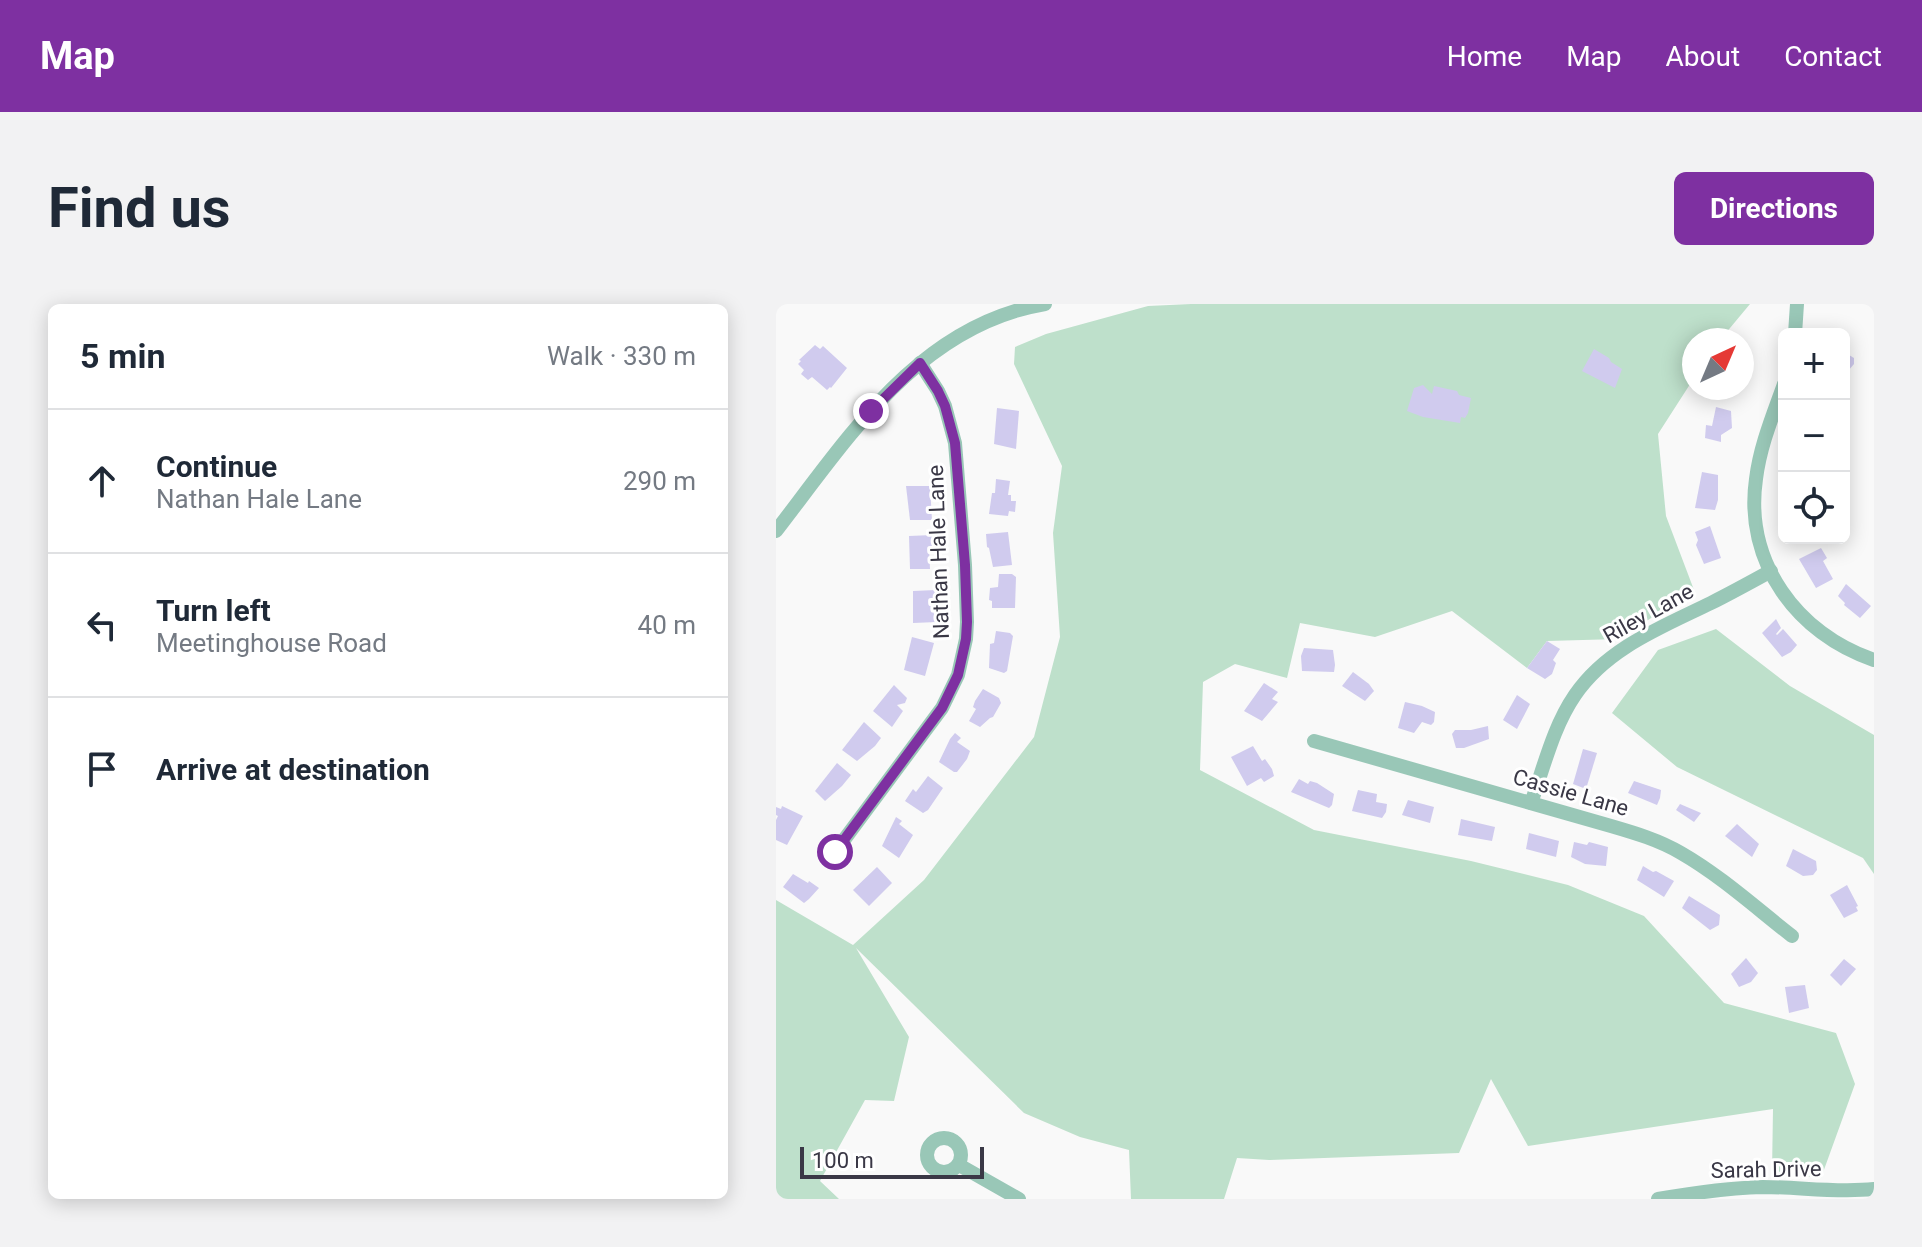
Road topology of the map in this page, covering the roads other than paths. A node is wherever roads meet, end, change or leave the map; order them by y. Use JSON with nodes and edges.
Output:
{"nodes":[{"id":1,"x":1045,"y":304,"type":"edge"},
{"id":2,"x":1797,"y":304,"type":"edge"},
{"id":3,"x":1795,"y":328,"type":"edge"},
{"id":4,"x":920,"y":363,"type":"junction"},
{"id":5,"x":1778,"y":400,"type":"edge"},
{"id":6,"x":776,"y":531,"type":"edge"},
{"id":7,"x":1771,"y":571,"type":"junction"},
{"id":8,"x":1874,"y":660,"type":"edge"},
{"id":9,"x":1314,"y":741,"type":"dead end"},
{"id":10,"x":1531,"y":803,"type":"junction"},
{"id":11,"x":835,"y":852,"type":"dead end"},
{"id":12,"x":1792,"y":936,"type":"dead end"},
{"id":13,"x":959,"y":1165,"type":"dead end"},
{"id":14,"x":1874,"y":1189,"type":"edge"},
{"id":15,"x":1019,"y":1199,"type":"edge"},
{"id":16,"x":1658,"y":1199,"type":"edge"}],
"edges":[{"from":1,"to":4,"type":"street"},
{"from":2,"to":3,"type":"street"},
{"from":4,"to":6,"type":"street"},
{"from":4,"to":11,"type":"street","name":"Nathan Hale Lane"},
{"from":5,"to":7,"type":"street"},
{"from":7,"to":8,"type":"street"},
{"from":7,"to":10,"type":"street","name":"Riley Lane"},
{"from":9,"to":10,"type":"street","name":"Cassie Lane"},
{"from":10,"to":12,"type":"street","name":"Cassie Lane"},
{"from":13,"to":15,"type":"street"},
{"from":14,"to":16,"type":"street","name":"Sarah Drive"}]}
